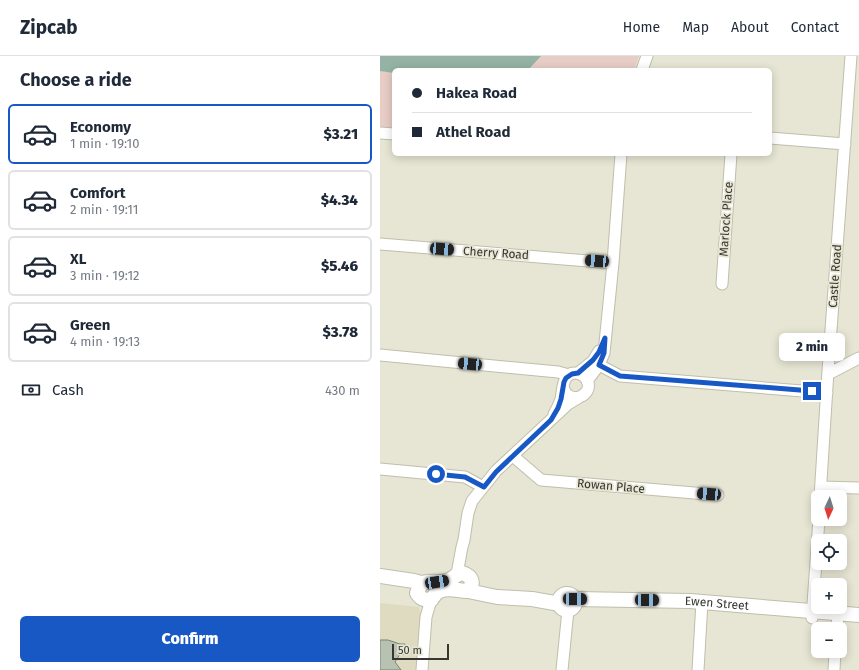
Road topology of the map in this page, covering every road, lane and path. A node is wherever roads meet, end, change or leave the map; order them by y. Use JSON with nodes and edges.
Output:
{"nodes":[{"id":1,"x":647,"y":56,"type":"edge"},
{"id":2,"x":851,"y":56,"type":"edge"},
{"id":3,"x":643,"y":68,"type":"edge"},
{"id":4,"x":380,"y":133,"type":"edge"},
{"id":5,"x":392,"y":134,"type":"edge"},
{"id":6,"x":772,"y":138,"type":"edge"},
{"id":7,"x":845,"y":144,"type":"junction"},
{"id":8,"x":621,"y":156,"type":"edge"},
{"id":9,"x":731,"y":156,"type":"edge"},
{"id":10,"x":380,"y":244,"type":"edge"},
{"id":11,"x":613,"y":263,"type":"junction"},
{"id":12,"x":722,"y":284,"type":"dead end"},
{"id":13,"x":605,"y":338,"type":"junction"},
{"id":14,"x":380,"y":355,"type":"edge"},
{"id":15,"x":859,"y":358,"type":"edge"},
{"id":16,"x":599,"y":365,"type":"junction"},
{"id":17,"x":828,"y":371,"type":"junction"},
{"id":18,"x":568,"y":379,"type":"junction"},
{"id":19,"x":587,"y":381,"type":"junction"},
{"id":20,"x":827,"y":393,"type":"junction"},
{"id":21,"x":578,"y":398,"type":"junction"},
{"id":22,"x":551,"y":420,"type":"junction"},
{"id":23,"x":513,"y":456,"type":"junction"},
{"id":24,"x":380,"y":469,"type":"edge"},
{"id":25,"x":484,"y":487,"type":"junction"},
{"id":26,"x":859,"y":488,"type":"edge"},
{"id":27,"x":821,"y":490,"type":"edge"},
{"id":28,"x":840,"y":490,"type":"edge"},
{"id":29,"x":718,"y":495,"type":"dead end"},
{"id":30,"x":818,"y":526,"type":"edge"},
{"id":31,"x":380,"y":576,"type":"edge"},
{"id":32,"x":466,"y":580,"type":"junction"},
{"id":33,"x":380,"y":583,"type":"edge"},
{"id":34,"x":422,"y":594,"type":"junction"},
{"id":35,"x":568,"y":603,"type":"junction"},
{"id":36,"x":702,"y":605,"type":"junction"},
{"id":37,"x":859,"y":614,"type":"edge"},
{"id":38,"x":812,"y":615,"type":"junction"},
{"id":39,"x":837,"y":620,"type":"edge"},
{"id":40,"x":859,"y":621,"type":"edge"},
{"id":41,"x":835,"y":658,"type":"edge"},
{"id":42,"x":422,"y":670,"type":"edge"},
{"id":43,"x":562,"y":670,"type":"edge"},
{"id":44,"x":698,"y":670,"type":"edge"},
{"id":45,"x":834,"y":670,"type":"edge"}],
"edges":[{"from":1,"to":3,"type":"street"},
{"from":2,"to":7,"type":"street","name":"Castle Road"},
{"from":4,"to":5,"type":"street"},
{"from":6,"to":7,"type":"street"},
{"from":7,"to":17,"type":"street","name":"Castle Road"},
{"from":8,"to":11,"type":"street"},
{"from":9,"to":12,"type":"street","name":"Marlock Place"},
{"from":10,"to":11,"type":"street","name":"Cherry Road"},
{"from":11,"to":13,"type":"street"},
{"from":13,"to":16,"type":"street"},
{"from":13,"to":18,"type":"street"},
{"from":14,"to":18,"type":"street"},
{"from":15,"to":17,"type":"street"},
{"from":16,"to":19,"type":"street"},
{"from":16,"to":20,"type":"street"},
{"from":17,"to":20,"type":"street","name":"Castle Road"},
{"from":18,"to":19,"type":"street"},
{"from":18,"to":21,"type":"street"},
{"from":18,"to":22,"type":"street"},
{"from":19,"to":21,"type":"street"},
{"from":20,"to":27,"type":"street","name":"Castle Road"},
{"from":21,"to":22,"type":"street"},
{"from":22,"to":23,"type":"street"},
{"from":23,"to":25,"type":"street"},
{"from":23,"to":29,"type":"street","name":"Rowan Place"},
{"from":24,"to":25,"type":"street"},
{"from":25,"to":32,"type":"street"},
{"from":26,"to":28,"type":"street"},
{"from":30,"to":38,"type":"street"},
{"from":31,"to":34,"type":"main road"},
{"from":32,"to":34,"type":"main road","name":"Ewen Street"},
{"from":32,"to":34,"type":"main road"},
{"from":32,"to":35,"type":"main road","name":"Ewen Street"},
{"from":33,"to":34,"type":"main road"},
{"from":34,"to":42,"type":"street"},
{"from":35,"to":36,"type":"main road","name":"Ewen Street"},
{"from":35,"to":43,"type":"street"},
{"from":36,"to":38,"type":"main road","name":"Ewen Street"},
{"from":36,"to":44,"type":"street"},
{"from":37,"to":39,"type":"main road","name":"Ewen Street"},
{"from":38,"to":39,"type":"main road","name":"Ewen Street"},
{"from":39,"to":40,"type":"main road","name":"Ewen Street"},
{"from":41,"to":45,"type":"street"}]}
